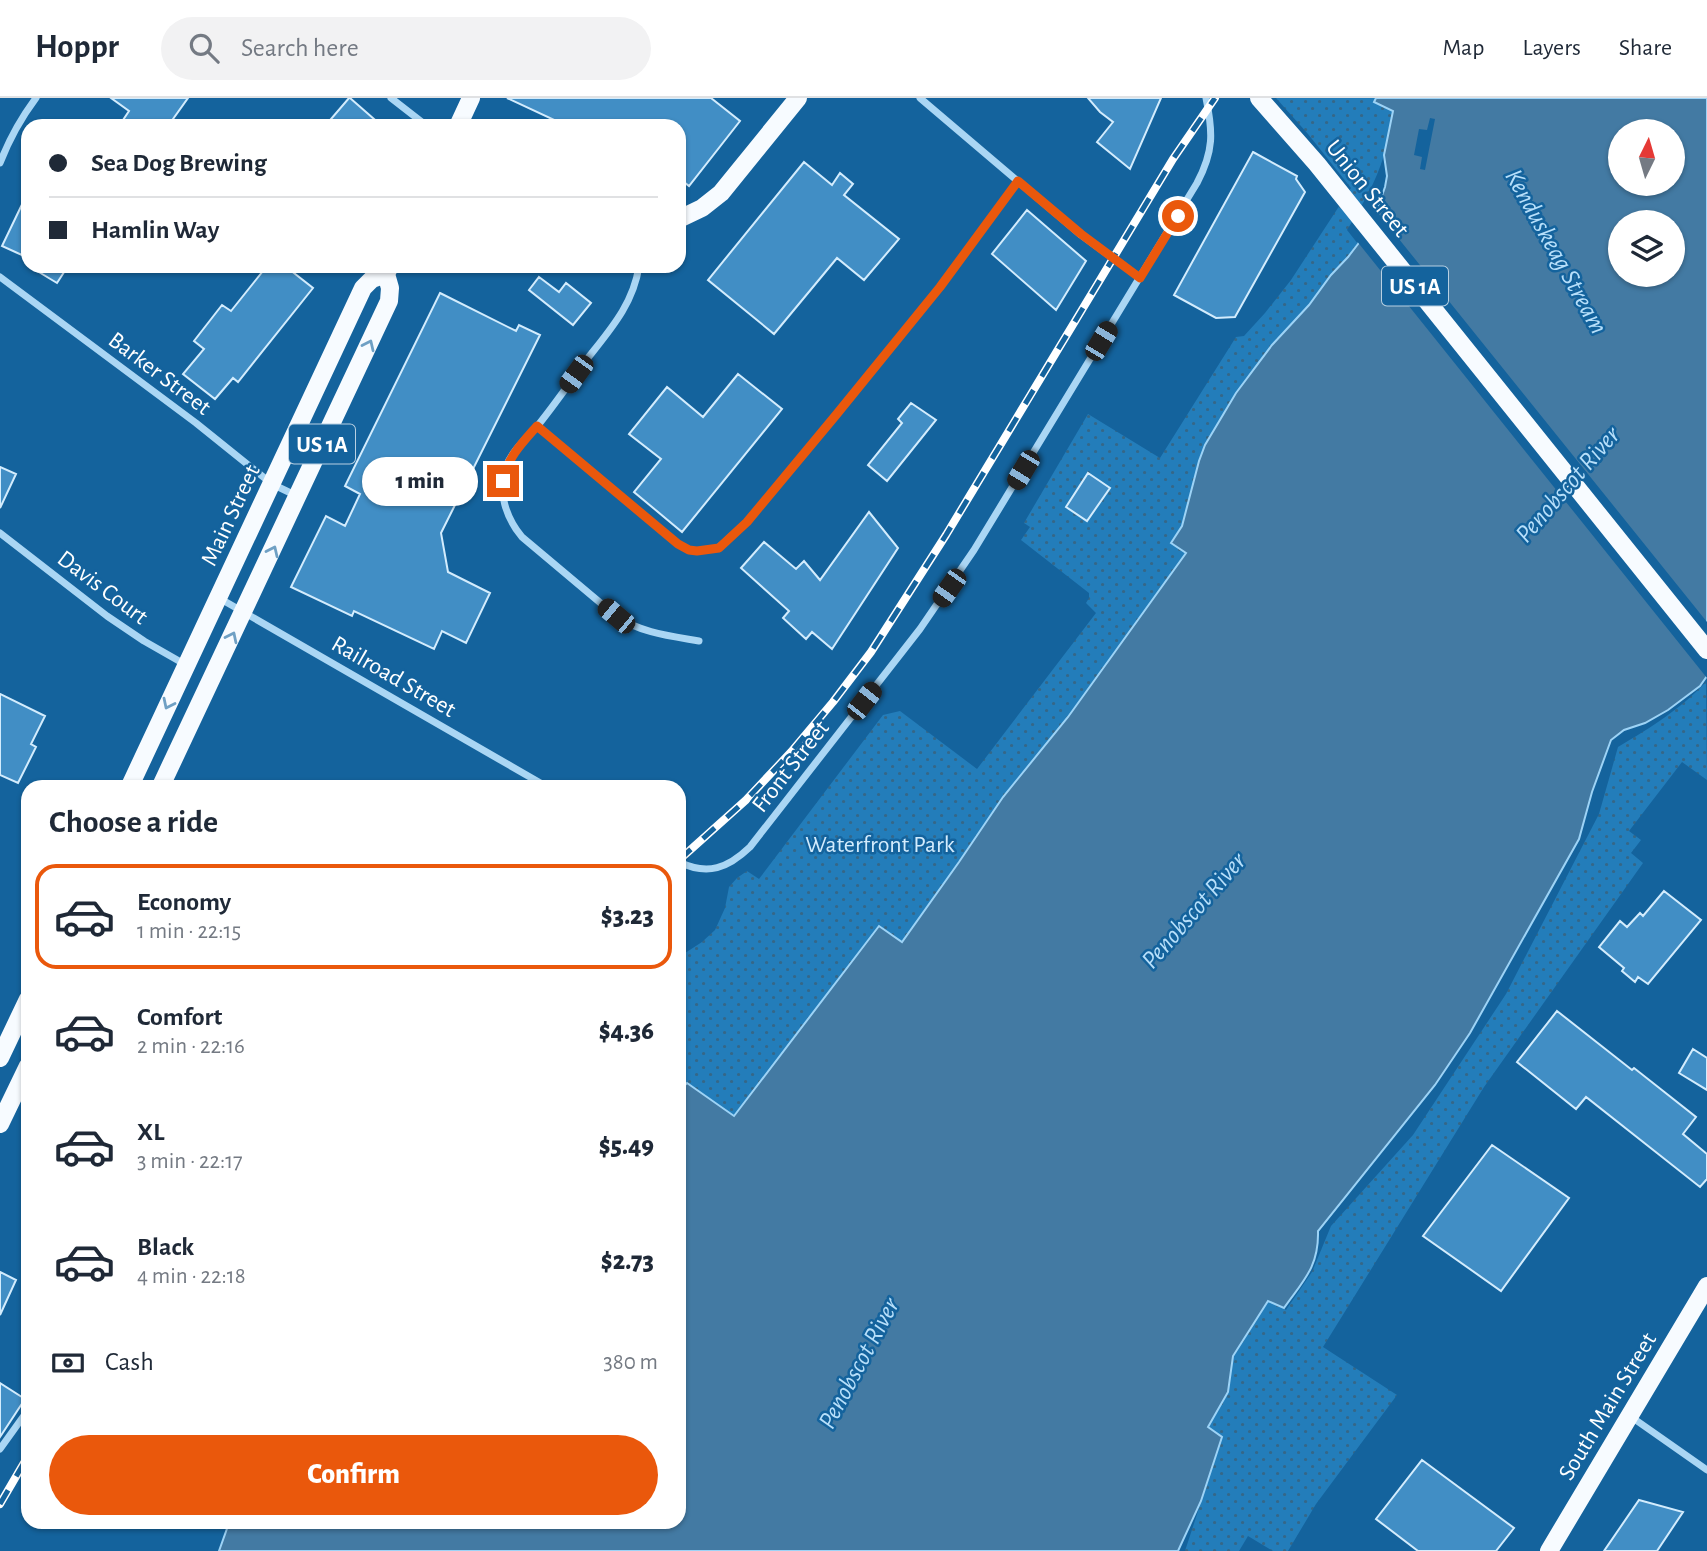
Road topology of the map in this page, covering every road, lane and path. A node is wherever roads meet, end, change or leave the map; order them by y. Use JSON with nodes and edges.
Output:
{"nodes":[{"id":1,"x":36,"y":98,"type":"edge"},
{"id":2,"x":391,"y":98,"type":"edge"},
{"id":3,"x":471,"y":98,"type":"edge"},
{"id":4,"x":798,"y":98,"type":"edge"},
{"id":5,"x":920,"y":98,"type":"edge"},
{"id":6,"x":1206,"y":98,"type":"edge"},
{"id":7,"x":1259,"y":98,"type":"edge"},
{"id":8,"x":21,"y":119,"type":"edge"},
{"id":9,"x":21,"y":119,"type":"edge"},
{"id":10,"x":418,"y":119,"type":"edge"},
{"id":11,"x":461,"y":119,"type":"edge"},
{"id":12,"x":0,"y":163,"type":"edge"},
{"id":13,"x":1018,"y":181,"type":"junction"},
{"id":14,"x":686,"y":216,"type":"edge"},
{"id":15,"x":383,"y":273,"type":"edge"},
{"id":16,"x":388,"y":273,"type":"edge"},
{"id":17,"x":637,"y":273,"type":"edge"},
{"id":18,"x":0,"y":277,"type":"edge"},
{"id":19,"x":1140,"y":278,"type":"junction"},
{"id":20,"x":537,"y":426,"type":"junction"},
{"id":21,"x":272,"y":484,"type":"junction"},
{"id":22,"x":298,"y":496,"type":"junction"},
{"id":23,"x":0,"y":533,"type":"edge"},
{"id":24,"x":219,"y":598,"type":"junction"},
{"id":25,"x":244,"y":612,"type":"junction"},
{"id":26,"x":699,"y":641,"type":"dead end"},
{"id":27,"x":1707,"y":650,"type":"edge"},
{"id":28,"x":187,"y":665,"type":"junction"},
{"id":29,"x":133,"y":780,"type":"edge"},
{"id":30,"x":164,"y":780,"type":"edge"},
{"id":31,"x":535,"y":780,"type":"edge"},
{"id":32,"x":686,"y":864,"type":"edge"},
{"id":33,"x":21,"y":1014,"type":"edge"},
{"id":34,"x":0,"y":1058,"type":"edge"},
{"id":35,"x":21,"y":1081,"type":"edge"},
{"id":36,"x":0,"y":1125,"type":"edge"},
{"id":37,"x":1707,"y":1286,"type":"edge"},
{"id":38,"x":1630,"y":1415,"type":"junction"},
{"id":39,"x":21,"y":1420,"type":"edge"},
{"id":40,"x":0,"y":1449,"type":"edge"},
{"id":41,"x":1707,"y":1471,"type":"edge"},
{"id":42,"x":1549,"y":1551,"type":"edge"}],
"edges":[{"from":1,"to":8,"type":"street"},
{"from":2,"to":10,"type":"street"},
{"from":3,"to":11,"type":"main road"},
{"from":4,"to":14,"type":"main road"},
{"from":5,"to":13,"type":"street"},
{"from":6,"to":19,"type":"street","name":"Front Street"},
{"from":7,"to":27,"type":"main road","name":"Union Street","number":"US 1A"},
{"from":9,"to":12,"type":"street"},
{"from":13,"to":19,"type":"street"},
{"from":13,"to":20,"type":"street"},
{"from":15,"to":21,"type":"main road","name":"Main Street","number":"US 1A"},
{"from":22,"to":16,"type":"main road","name":"Main Street","number":"US 1A","one_way":true},
{"from":17,"to":20,"type":"street"},
{"from":18,"to":21,"type":"street","name":"Barker Street"},
{"from":19,"to":32,"type":"street","name":"Front Street"},
{"from":20,"to":26,"type":"street"},
{"from":21,"to":22,"type":"street","name":"Barker Street"},
{"from":21,"to":24,"type":"main road","name":"Main Street","number":"US 1A"},
{"from":25,"to":22,"type":"main road","name":"Main Street","number":"US 1A","one_way":true},
{"from":23,"to":28,"type":"street","name":"Davis Court"},
{"from":24,"to":25,"type":"street","name":"Railroad Street"},
{"from":24,"to":28,"type":"main road","name":"Main Street","number":"US 1A"},
{"from":30,"to":25,"type":"main road","name":"Main Street","number":"US 1A","one_way":true},
{"from":25,"to":31,"type":"street","name":"Railroad Street"},
{"from":28,"to":29,"type":"main road","name":"Main Street","number":"US 1A","one_way":true},
{"from":33,"to":34,"type":"main road"},
{"from":35,"to":36,"type":"main road"},
{"from":37,"to":38,"type":"main road","name":"South Main Street"},
{"from":38,"to":41,"type":"street"},
{"from":38,"to":42,"type":"main road","name":"South Main Street"},
{"from":39,"to":40,"type":"street"}]}
